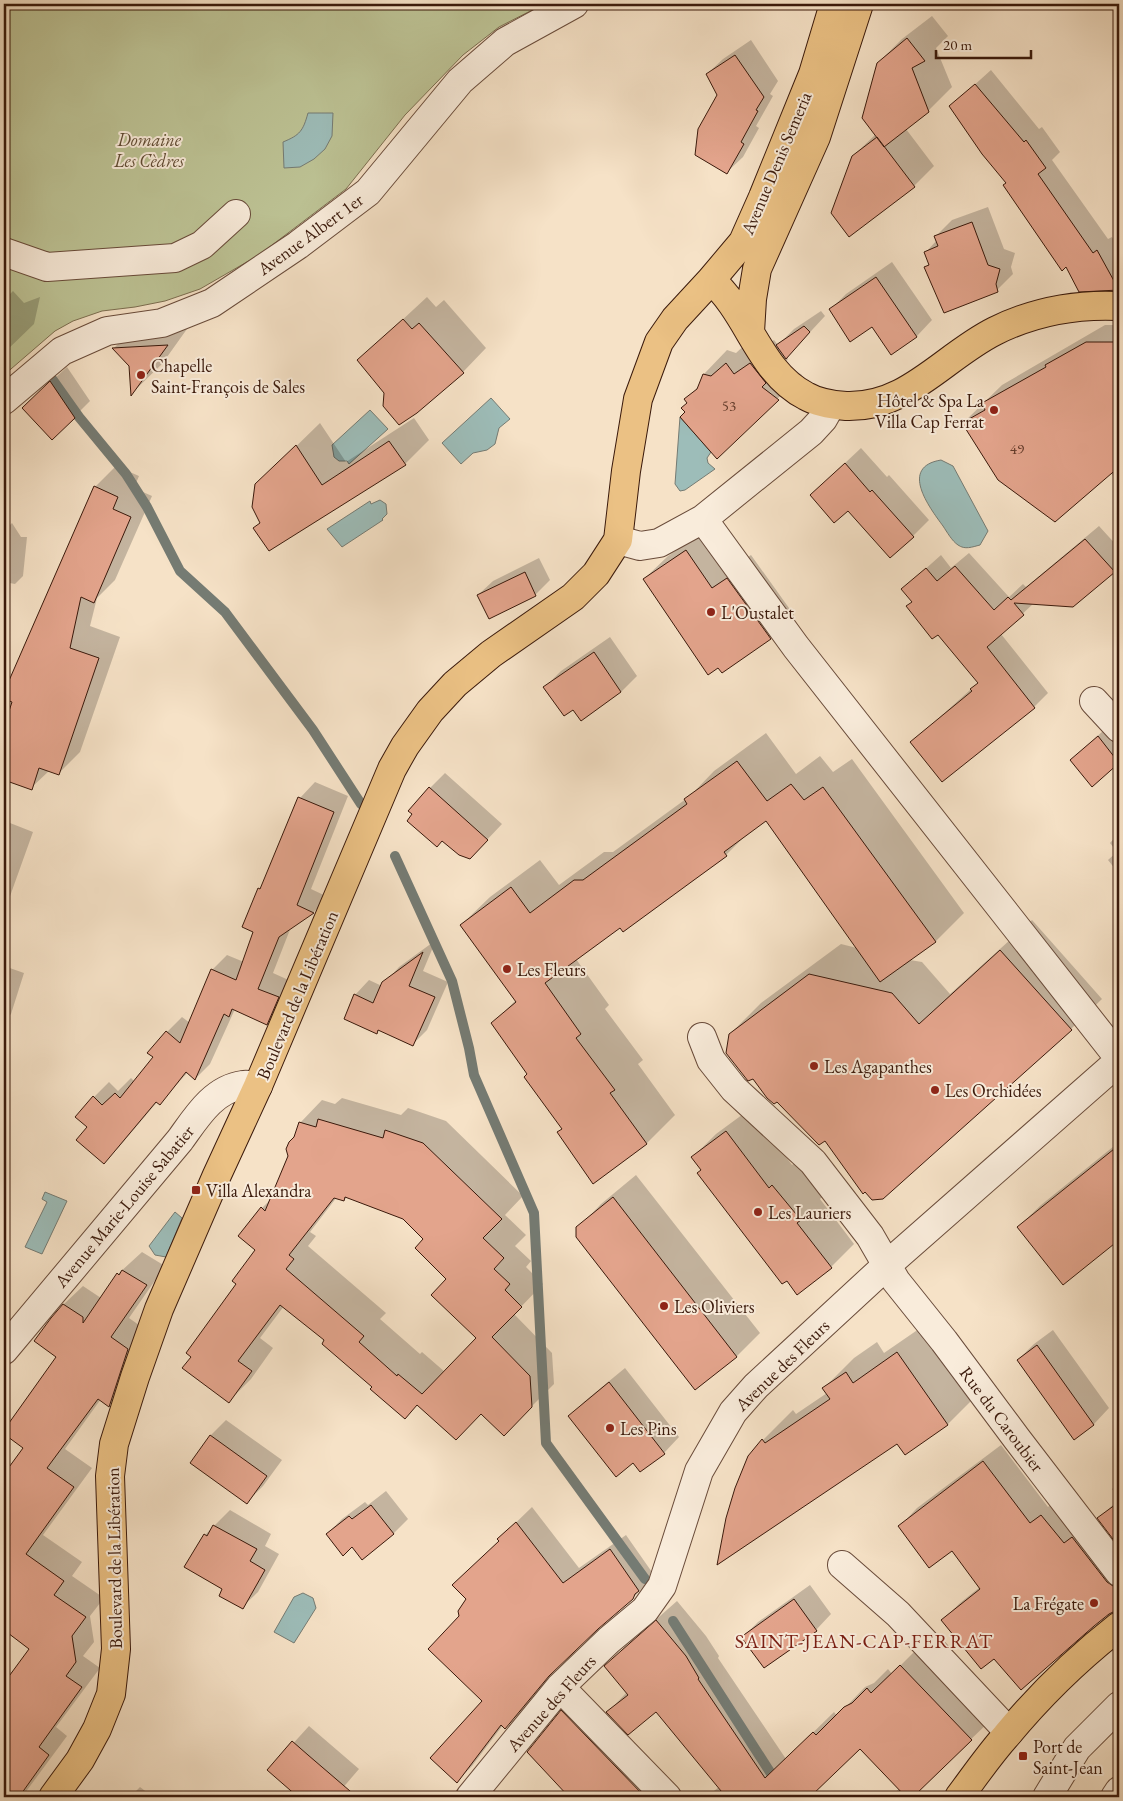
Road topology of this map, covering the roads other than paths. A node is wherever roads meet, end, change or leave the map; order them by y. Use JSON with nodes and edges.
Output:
{"nodes":[{"id":1,"x":574,"y":4,"type":"edge"},
{"id":2,"x":834,"y":4,"type":"edge"},
{"id":3,"x":859,"y":4,"type":"edge"},
{"id":4,"x":804,"y":132,"type":"junction"},
{"id":5,"x":236,"y":214,"type":"dead end"},
{"id":6,"x":4,"y":252,"type":"edge"},
{"id":7,"x":711,"y":280,"type":"junction"},
{"id":8,"x":1119,"y":306,"type":"edge"},
{"id":9,"x":750,"y":332,"type":"junction"},
{"id":10,"x":4,"y":400,"type":"edge"},
{"id":11,"x":831,"y":405,"type":"junction"},
{"id":12,"x":703,"y":519,"type":"junction"},
{"id":13,"x":618,"y":540,"type":"junction"},
{"id":14,"x":1094,"y":701,"type":"dead end"},
{"id":15,"x":1119,"y":728,"type":"edge"},
{"id":16,"x":702,"y":1036,"type":"dead end"},
{"id":17,"x":1119,"y":1059,"type":"edge"},
{"id":18,"x":258,"y":1086,"type":"junction"},
{"id":19,"x":888,"y":1265,"type":"junction"},
{"id":20,"x":4,"y":1350,"type":"edge"},
{"id":21,"x":842,"y":1565,"type":"dead end"},
{"id":22,"x":1119,"y":1572,"type":"edge"},
{"id":23,"x":1119,"y":1626,"type":"edge"},
{"id":24,"x":560,"y":1687,"type":"junction"},
{"id":25,"x":1119,"y":1706,"type":"edge"},
{"id":26,"x":1009,"y":1732,"type":"junction"},
{"id":27,"x":1119,"y":1791,"type":"edge"},
{"id":28,"x":53,"y":1797,"type":"edge"},
{"id":29,"x":470,"y":1797,"type":"edge"},
{"id":30,"x":667,"y":1797,"type":"edge"},
{"id":31,"x":959,"y":1797,"type":"edge"},
{"id":32,"x":1048,"y":1797,"type":"edge"},
{"id":33,"x":1115,"y":1797,"type":"edge"}],
"edges":[{"from":1,"to":10,"type":"street","name":"Avenue Albert 1er"},
{"from":2,"to":4,"type":"main road","name":"Avenue Denis Semeria"},
{"from":3,"to":4,"type":"main road","name":"Avenue Denis Semeria"},
{"from":4,"to":7,"type":"main road","name":"Avenue Denis Semeria"},
{"from":4,"to":9,"type":"main road","name":"Avenue Denis Semeria"},
{"from":5,"to":6,"type":"street"},
{"from":7,"to":9,"type":"main road"},
{"from":7,"to":13,"type":"main road","name":"Boulevard de la Libération"},
{"from":8,"to":11,"type":"main road"},
{"from":9,"to":11,"type":"main road"},
{"from":11,"to":12,"type":"street"},
{"from":12,"to":13,"type":"street"},
{"from":12,"to":17,"type":"street"},
{"from":13,"to":18,"type":"main road","name":"Boulevard de la Libération"},
{"from":14,"to":15,"type":"street"},
{"from":16,"to":19,"type":"street","name":"Rue du Caroubier"},
{"from":17,"to":19,"type":"street","name":"Avenue des Fleurs"},
{"from":18,"to":20,"type":"street","name":"Avenue Marie-Louise Sabatier"},
{"from":18,"to":28,"type":"main road","name":"Boulevard de la Libération"},
{"from":19,"to":22,"type":"street","name":"Rue du Caroubier"},
{"from":19,"to":24,"type":"street","name":"Avenue des Fleurs"},
{"from":21,"to":26,"type":"street"},
{"from":23,"to":26,"type":"main road"},
{"from":24,"to":29,"type":"street","name":"Avenue des Fleurs"},
{"from":24,"to":30,"type":"street"},
{"from":25,"to":32,"type":"street"},
{"from":26,"to":31,"type":"main road"},
{"from":27,"to":33,"type":"street"}]}
